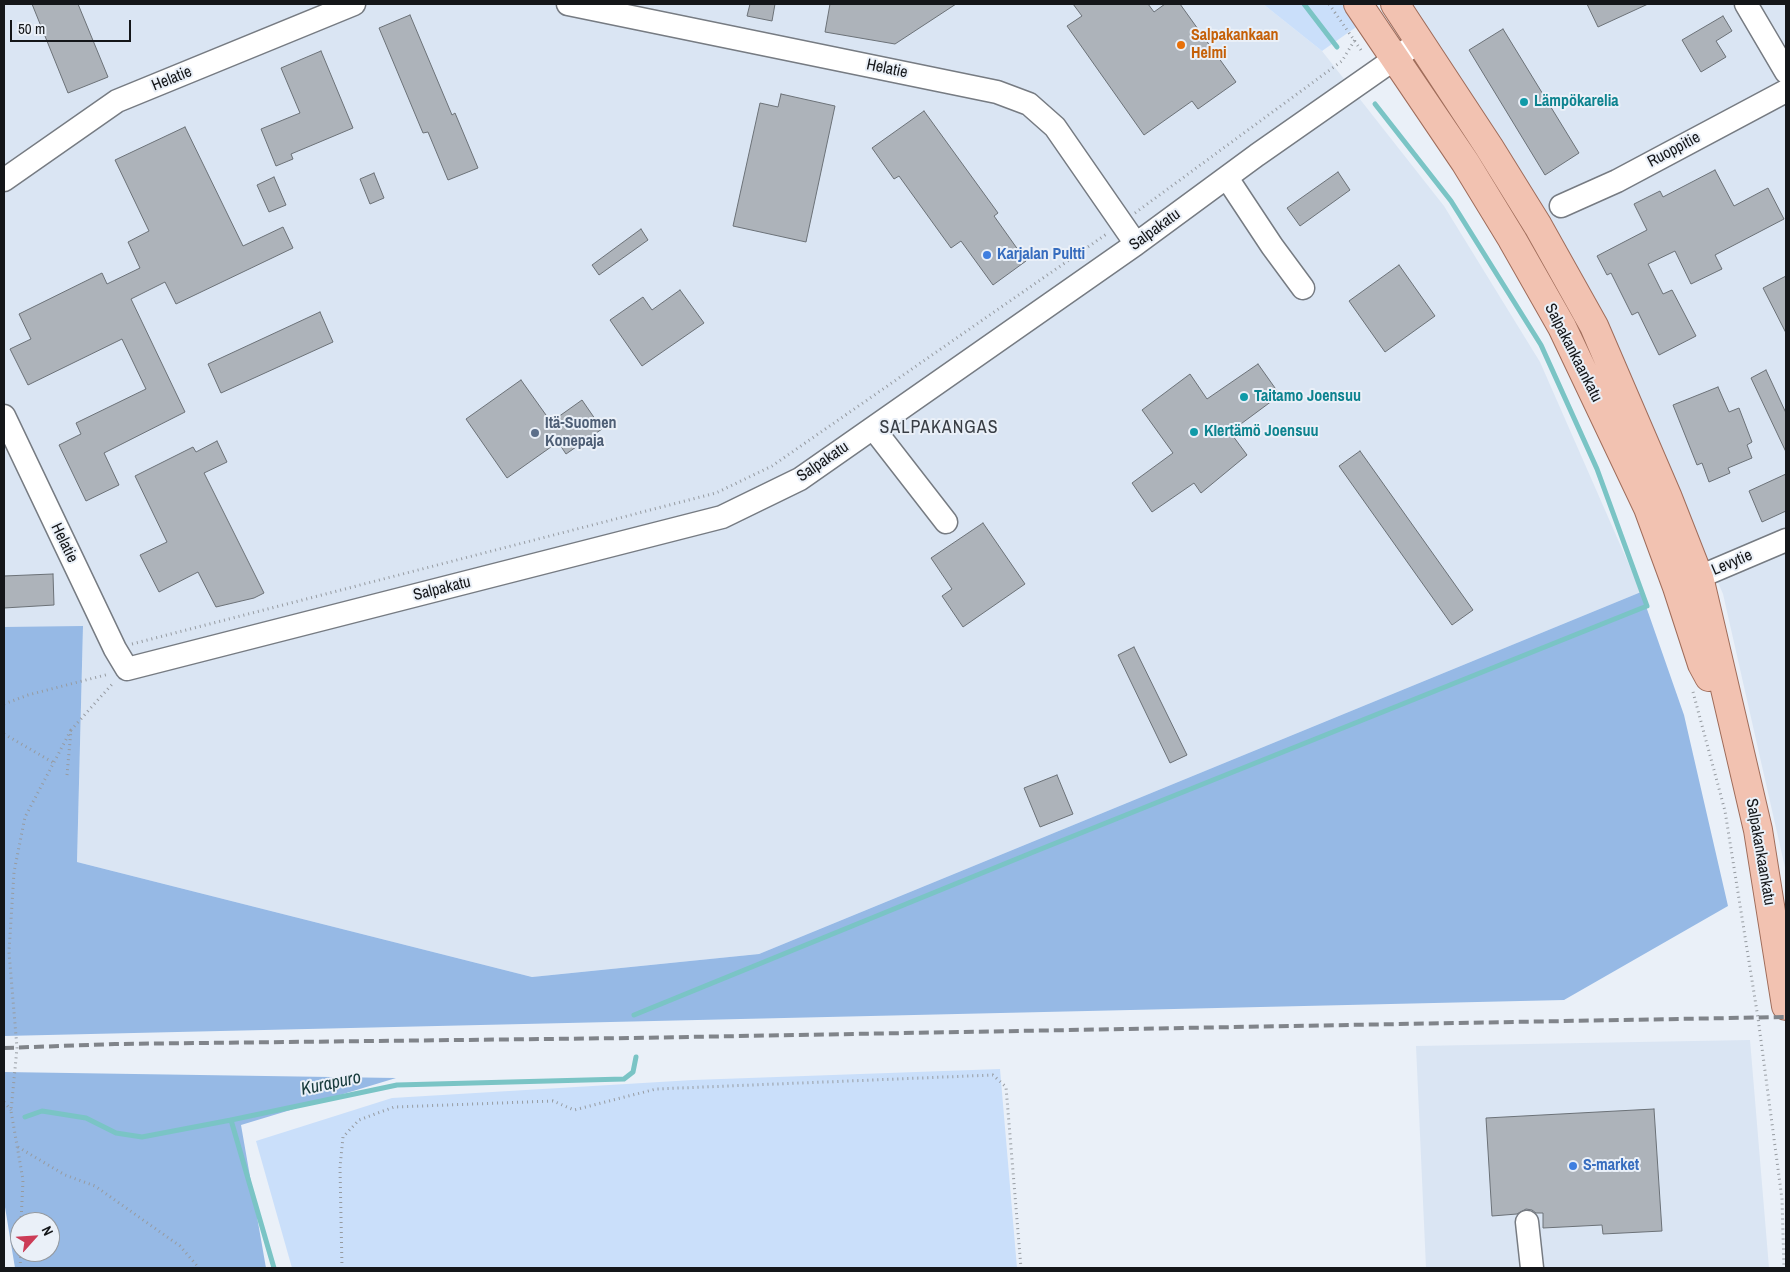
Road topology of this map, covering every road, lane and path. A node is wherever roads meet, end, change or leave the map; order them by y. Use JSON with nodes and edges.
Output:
{"nodes":[{"id":1,"x":354,"y":4,"type":"edge"},
{"id":2,"x":568,"y":4,"type":"edge"},
{"id":3,"x":1328,"y":4,"type":"edge"},
{"id":4,"x":1358,"y":4,"type":"edge"},
{"id":5,"x":1395,"y":4,"type":"edge"},
{"id":6,"x":1746,"y":4,"type":"edge"},
{"id":7,"x":1354,"y":40,"type":"junction"},
{"id":8,"x":1420,"y":41,"type":"junction"},
{"id":9,"x":1385,"y":65,"type":"junction"},
{"id":10,"x":1786,"y":72,"type":"edge"},
{"id":11,"x":1786,"y":91,"type":"edge"},
{"id":12,"x":1227,"y":178,"type":"junction"},
{"id":13,"x":4,"y":180,"type":"edge"},
{"id":14,"x":1561,"y":206,"type":"dead end"},
{"id":15,"x":1122,"y":222,"type":"junction"},
{"id":16,"x":1136,"y":244,"type":"junction"},
{"id":17,"x":1303,"y":288,"type":"dead end"},
{"id":18,"x":4,"y":416,"type":"edge"},
{"id":19,"x":873,"y":428,"type":"junction"},
{"id":20,"x":946,"y":522,"type":"dead end"},
{"id":21,"x":1786,"y":540,"type":"edge"},
{"id":22,"x":1688,"y":582,"type":"junction"},
{"id":23,"x":115,"y":649,"type":"junction"},
{"id":24,"x":127,"y":669,"type":"junction"},
{"id":25,"x":1693,"y":692,"type":"dead end"},
{"id":26,"x":4,"y":704,"type":"edge"},
{"id":27,"x":71,"y":730,"type":"junction"},
{"id":28,"x":4,"y":734,"type":"edge"},
{"id":29,"x":54,"y":763,"type":"junction"},
{"id":30,"x":67,"y":775,"type":"dead end"},
{"id":31,"x":1786,"y":1006,"type":"edge"},
{"id":32,"x":4,"y":1102,"type":"edge"},
{"id":33,"x":11,"y":1111,"type":"junction"},
{"id":34,"x":18,"y":1147,"type":"junction"},
{"id":35,"x":22,"y":1212,"type":"edge"},
{"id":36,"x":1527,"y":1222,"type":"dead end"},
{"id":37,"x":199,"y":1268,"type":"edge"},
{"id":38,"x":342,"y":1268,"type":"edge"},
{"id":39,"x":1021,"y":1268,"type":"edge"},
{"id":40,"x":1532,"y":1268,"type":"edge"},
{"id":41,"x":1784,"y":1268,"type":"edge"}],
"edges":[{"from":1,"to":13,"type":"street","name":"Helatie"},
{"from":2,"to":15,"type":"street","name":"Helatie"},
{"from":3,"to":7,"type":"path"},
{"from":4,"to":9,"type":"main road","name":"Salpakankaankatu"},
{"from":5,"to":8,"type":"main road","name":"Salpakankaankatu"},
{"from":6,"to":10,"type":"street"},
{"from":7,"to":9,"type":"path"},
{"from":7,"to":15,"type":"path"},
{"from":8,"to":9,"type":"street","name":"Salpakatu"},
{"from":8,"to":22,"type":"main road","name":"Salpakankaankatu"},
{"from":9,"to":12,"type":"street","name":"Salpakatu"},
{"from":9,"to":22,"type":"main road","name":"Salpakankaankatu"},
{"from":11,"to":14,"type":"street","name":"Ruoppitie"},
{"from":12,"to":16,"type":"street","name":"Salpakatu"},
{"from":12,"to":17,"type":"street"},
{"from":15,"to":16,"type":"street","name":"Helatie"},
{"from":15,"to":23,"type":"path"},
{"from":16,"to":19,"type":"street","name":"Salpakatu"},
{"from":18,"to":23,"type":"street","name":"Helatie"},
{"from":19,"to":20,"type":"street"},
{"from":19,"to":24,"type":"street","name":"Salpakatu"},
{"from":21,"to":22,"type":"street","name":"Levytie"},
{"from":22,"to":31,"type":"main road","name":"Salpakankaankatu"},
{"from":23,"to":24,"type":"street","name":"Helatie"},
{"from":24,"to":26,"type":"path"},
{"from":24,"to":27,"type":"path"},
{"from":25,"to":41,"type":"path"},
{"from":27,"to":29,"type":"path"},
{"from":27,"to":30,"type":"path"},
{"from":28,"to":29,"type":"path"},
{"from":29,"to":33,"type":"path"},
{"from":32,"to":33,"type":"path"},
{"from":33,"to":34,"type":"path"},
{"from":34,"to":35,"type":"path"},
{"from":34,"to":37,"type":"path"},
{"from":36,"to":40,"type":"street"},
{"from":38,"to":39,"type":"path"}]}
